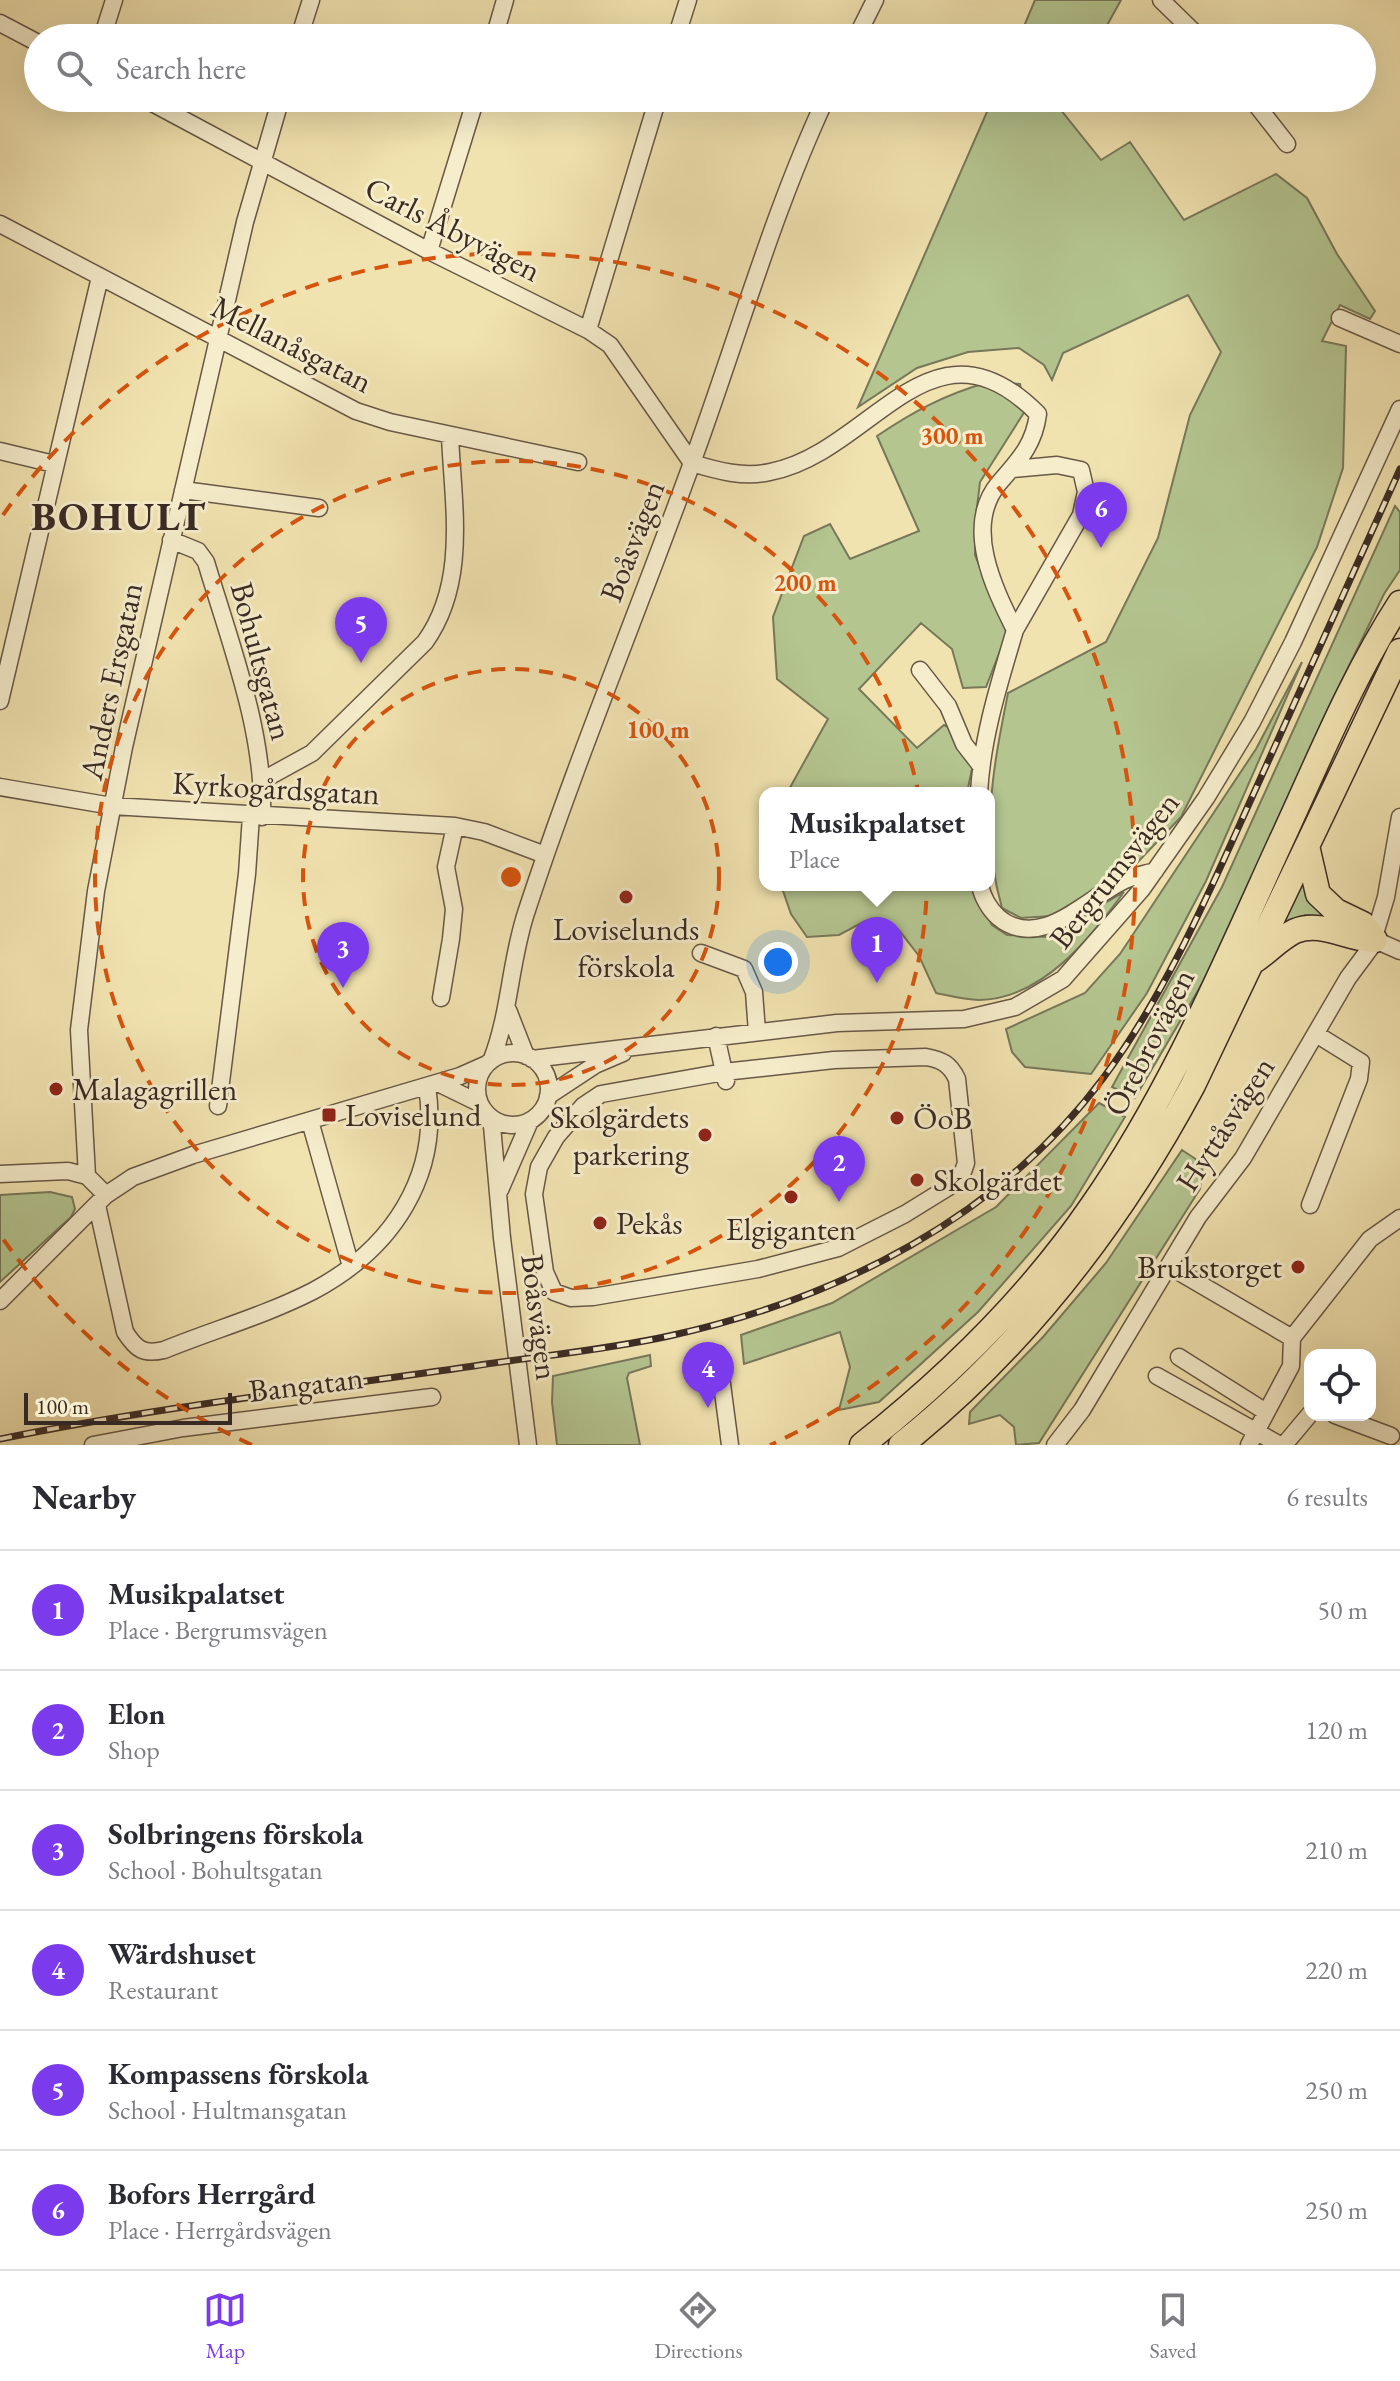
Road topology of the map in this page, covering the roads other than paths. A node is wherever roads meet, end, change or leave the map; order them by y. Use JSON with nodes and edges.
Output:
{"nodes":[{"id":1,"x":114,"y":0,"type":"edge"},
{"id":2,"x":311,"y":0,"type":"edge"},
{"id":3,"x":505,"y":0,"type":"edge"},
{"id":4,"x":688,"y":0,"type":"edge"},
{"id":5,"x":875,"y":0,"type":"edge"},
{"id":6,"x":1161,"y":0,"type":"edge"},
{"id":7,"x":0,"y":23,"type":"edge"},
{"id":8,"x":106,"y":24,"type":"edge"},
{"id":9,"x":303,"y":24,"type":"edge"},
{"id":10,"x":498,"y":24,"type":"edge"},
{"id":11,"x":680,"y":24,"type":"edge"},
{"id":12,"x":863,"y":24,"type":"edge"},
{"id":13,"x":1186,"y":24,"type":"edge"},
{"id":14,"x":24,"y":36,"type":"edge"},
{"id":15,"x":170,"y":112,"type":"edge"},
{"id":16,"x":277,"y":112,"type":"edge"},
{"id":17,"x":472,"y":112,"type":"edge"},
{"id":18,"x":654,"y":112,"type":"edge"},
{"id":19,"x":820,"y":112,"type":"edge"},
{"id":20,"x":1262,"y":112,"type":"edge"},
{"id":21,"x":1287,"y":144,"type":"dead end"},
{"id":22,"x":263,"y":160,"type":"junction"},
{"id":23,"x":0,"y":224,"type":"edge"},
{"id":24,"x":429,"y":251,"type":"junction"},
{"id":25,"x":100,"y":277,"type":"junction"},
{"id":26,"x":1340,"y":318,"type":"dead end"},
{"id":27,"x":588,"y":330,"type":"junction"},
{"id":28,"x":218,"y":340,"type":"junction"},
{"id":29,"x":1400,"y":344,"type":"edge"},
{"id":30,"x":1400,"y":409,"type":"edge"},
{"id":31,"x":450,"y":436,"type":"junction"},
{"id":32,"x":0,"y":451,"type":"edge"},
{"id":33,"x":578,"y":462,"type":"dead end"},
{"id":34,"x":692,"y":463,"type":"junction"},
{"id":35,"x":54,"y":464,"type":"junction"},
{"id":36,"x":1013,"y":469,"type":"junction"},
{"id":37,"x":183,"y":490,"type":"junction"},
{"id":38,"x":319,"y":508,"type":"dead end"},
{"id":39,"x":171,"y":540,"type":"junction"},
{"id":40,"x":1400,"y":603,"type":"edge"},
{"id":41,"x":1015,"y":630,"type":"junction"},
{"id":42,"x":1400,"y":651,"type":"edge"},
{"id":43,"x":920,"y":670,"type":"dead end"},
{"id":44,"x":0,"y":701,"type":"edge"},
{"id":45,"x":981,"y":766,"type":"junction"},
{"id":46,"x":263,"y":780,"type":"junction"},
{"id":47,"x":0,"y":787,"type":"edge"},
{"id":48,"x":979,"y":787,"type":"edge"},
{"id":49,"x":112,"y":806,"type":"junction"},
{"id":50,"x":257,"y":816,"type":"junction"},
{"id":51,"x":1400,"y":817,"type":"edge"},
{"id":52,"x":455,"y":826,"type":"junction"},
{"id":53,"x":1398,"y":842,"type":"edge"},
{"id":54,"x":1307,"y":846,"type":"junction"},
{"id":55,"x":545,"y":855,"type":"junction"},
{"id":56,"x":1155,"y":871,"type":"junction"},
{"id":57,"x":983,"y":891,"type":"edge"},
{"id":58,"x":1375,"y":940,"type":"junction"},
{"id":59,"x":1400,"y":951,"type":"edge"},
{"id":60,"x":701,"y":953,"type":"dead end"},
{"id":61,"x":1252,"y":962,"type":"junction"},
{"id":62,"x":441,"y":998,"type":"dead end"},
{"id":63,"x":507,"y":1009,"type":"junction"},
{"id":64,"x":757,"y":1032,"type":"junction"},
{"id":65,"x":1316,"y":1034,"type":"junction"},
{"id":66,"x":716,"y":1036,"type":"junction"},
{"id":67,"x":642,"y":1046,"type":"junction"},
{"id":68,"x":529,"y":1057,"type":"junction"},
{"id":69,"x":489,"y":1062,"type":"junction"},
{"id":70,"x":725,"y":1077,"type":"junction"},
{"id":71,"x":432,"y":1084,"type":"junction"},
{"id":72,"x":548,"y":1096,"type":"junction"},
{"id":73,"x":218,"y":1106,"type":"dead end"},
{"id":74,"x":483,"y":1109,"type":"junction"},
{"id":75,"x":310,"y":1121,"type":"junction"},
{"id":76,"x":530,"y":1121,"type":"junction"},
{"id":77,"x":0,"y":1174,"type":"edge"},
{"id":78,"x":87,"y":1176,"type":"junction"},
{"id":79,"x":498,"y":1195,"type":"junction"},
{"id":80,"x":101,"y":1200,"type":"junction"},
{"id":81,"x":1310,"y":1205,"type":"dead end"},
{"id":82,"x":1400,"y":1218,"type":"edge"},
{"id":83,"x":350,"y":1263,"type":"junction"},
{"id":84,"x":1169,"y":1266,"type":"junction"},
{"id":85,"x":0,"y":1301,"type":"edge"},
{"id":86,"x":1292,"y":1338,"type":"junction"},
{"id":87,"x":718,"y":1354,"type":"dead end"},
{"id":88,"x":1179,"y":1357,"type":"dead end"},
{"id":89,"x":1157,"y":1376,"type":"dead end"},
{"id":90,"x":432,"y":1397,"type":"dead end"},
{"id":91,"x":1266,"y":1412,"type":"junction"},
{"id":92,"x":1304,"y":1421,"type":"edge"},
{"id":93,"x":1350,"y":1421,"type":"edge"},
{"id":94,"x":1391,"y":1437,"type":"edge"},
{"id":95,"x":142,"y":1440,"type":"edge"},
{"id":96,"x":1247,"y":1441,"type":"edge"},
{"id":97,"x":93,"y":1445,"type":"edge"},
{"id":98,"x":528,"y":1445,"type":"edge"},
{"id":99,"x":730,"y":1445,"type":"edge"},
{"id":100,"x":862,"y":1445,"type":"edge"},
{"id":101,"x":901,"y":1445,"type":"edge"},
{"id":102,"x":1055,"y":1445,"type":"edge"},
{"id":103,"x":1282,"y":1445,"type":"edge"}],
"edges":[{"from":1,"to":8,"type":"street"},
{"from":2,"to":9,"type":"street"},
{"from":3,"to":10,"type":"street"},
{"from":4,"to":11,"type":"street"},
{"from":5,"to":12,"type":"street"},
{"from":6,"to":13,"type":"street"},
{"from":7,"to":14,"type":"street"},
{"from":15,"to":22,"type":"street","name":"Carls Åbyvägen"},
{"from":16,"to":22,"type":"street","name":"Anders Ersgatan"},
{"from":17,"to":24,"type":"street"},
{"from":18,"to":27,"type":"street"},
{"from":19,"to":34,"type":"street","name":"Boåsvägen"},
{"from":20,"to":21,"type":"street"},
{"from":22,"to":24,"type":"street","name":"Carls Åbyvägen"},
{"from":22,"to":28,"type":"street","name":"Anders Ersgatan"},
{"from":23,"to":25,"type":"street","name":"Mellanåsgatan"},
{"from":24,"to":27,"type":"street","name":"Carls Åbyvägen"},
{"from":25,"to":28,"type":"street","name":"Mellanåsgatan"},
{"from":25,"to":35,"type":"street"},
{"from":26,"to":29,"type":"street"},
{"from":27,"to":34,"type":"street","name":"Carls Åbyvägen"},
{"from":28,"to":31,"type":"street","name":"Mellanåsgatan"},
{"from":28,"to":37,"type":"street","name":"Anders Ersgatan"},
{"from":30,"to":56,"type":"street","name":"Bergrumsvägen"},
{"from":31,"to":33,"type":"street","name":"Mellanåsgatan"},
{"from":31,"to":46,"type":"street"},
{"from":32,"to":35,"type":"street"},
{"from":34,"to":36,"type":"street"},
{"from":34,"to":55,"type":"street","name":"Boåsvägen"},
{"from":35,"to":44,"type":"street"},
{"from":36,"to":41,"type":"street"},
{"from":36,"to":41,"type":"street"},
{"from":37,"to":38,"type":"street"},
{"from":37,"to":39,"type":"street","name":"Anders Ersgatan"},
{"from":39,"to":46,"type":"street","name":"Bohultsgatan"},
{"from":39,"to":49,"type":"street","name":"Anders Ersgatan"},
{"from":40,"to":100,"type":"highway","name":"Örebrovägen"},
{"from":41,"to":45,"type":"street"},
{"from":42,"to":54,"type":"highway","name":"Örebrovägen"},
{"from":43,"to":45,"type":"street"},
{"from":45,"to":48,"type":"street"},
{"from":46,"to":50,"type":"street","name":"Bohultsgatan"},
{"from":47,"to":49,"type":"street","name":"Kyrkogårdsgatan"},
{"from":49,"to":50,"type":"street","name":"Kyrkogårdsgatan"},
{"from":49,"to":78,"type":"street","name":"Anders Ersgatan"},
{"from":50,"to":52,"type":"street","name":"Kyrkogårdsgatan"},
{"from":50,"to":73,"type":"street","name":"Bohultsgatan"},
{"from":51,"to":53,"type":"street","name":"Hyttåsvägen"},
{"from":52,"to":55,"type":"street","name":"Kyrkogårdsgatan"},
{"from":52,"to":62,"type":"street"},
{"from":53,"to":58,"type":"street","name":"Hyttåsvägen"},
{"from":54,"to":58,"type":"highway"},
{"from":54,"to":61,"type":"highway","name":"Örebrovägen"},
{"from":55,"to":63,"type":"street","name":"Boåsvägen"},
{"from":56,"to":57,"type":"street"},
{"from":56,"to":64,"type":"street","name":"Bergrumsvägen"},
{"from":58,"to":59,"type":"street"},
{"from":58,"to":61,"type":"highway"},
{"from":58,"to":65,"type":"street","name":"Hyttåsvägen"},
{"from":60,"to":64,"type":"street"},
{"from":61,"to":101,"type":"highway","name":"Örebrovägen"},
{"from":63,"to":68,"type":"street","name":"Boåsvägen"},
{"from":63,"to":69,"type":"street","name":"Boåsvägen"},
{"from":64,"to":66,"type":"street","name":"Bergrumsvägen"},
{"from":65,"to":81,"type":"street"},
{"from":65,"to":84,"type":"street","name":"Hyttåsvägen"},
{"from":66,"to":67,"type":"street","name":"Bergrumsvägen"},
{"from":66,"to":70,"type":"street"},
{"from":67,"to":68,"type":"street","name":"Bergrumsvägen"},
{"from":67,"to":72,"type":"street","name":"Bergrumsvägen"},
{"from":68,"to":69,"type":"street"},
{"from":68,"to":72,"type":"street"},
{"from":69,"to":71,"type":"street"},
{"from":69,"to":74,"type":"street"},
{"from":70,"to":70,"type":"street"},
{"from":71,"to":74,"type":"street"},
{"from":71,"to":75,"type":"street"},
{"from":71,"to":83,"type":"street"},
{"from":72,"to":76,"type":"street"},
{"from":74,"to":76,"type":"street"},
{"from":74,"to":79,"type":"street","name":"Boåsvägen"},
{"from":75,"to":80,"type":"street"},
{"from":75,"to":83,"type":"street"},
{"from":76,"to":79,"type":"street","name":"Boåsvägen"},
{"from":77,"to":78,"type":"street"},
{"from":78,"to":80,"type":"street"},
{"from":79,"to":98,"type":"street","name":"Boåsvägen"},
{"from":80,"to":83,"type":"street"},
{"from":80,"to":85,"type":"street"},
{"from":82,"to":86,"type":"street"},
{"from":84,"to":86,"type":"street"},
{"from":84,"to":102,"type":"street","name":"Hyttåsvägen"},
{"from":86,"to":91,"type":"street"},
{"from":87,"to":99,"type":"street"},
{"from":88,"to":91,"type":"street"},
{"from":89,"to":96,"type":"street"},
{"from":90,"to":95,"type":"street","name":"Bangatan"},
{"from":91,"to":96,"type":"street"},
{"from":92,"to":103,"type":"street"},
{"from":93,"to":94,"type":"street"},
{"from":95,"to":97,"type":"street","name":"Bangatan"},
{"from":96,"to":103,"type":"street"}]}
